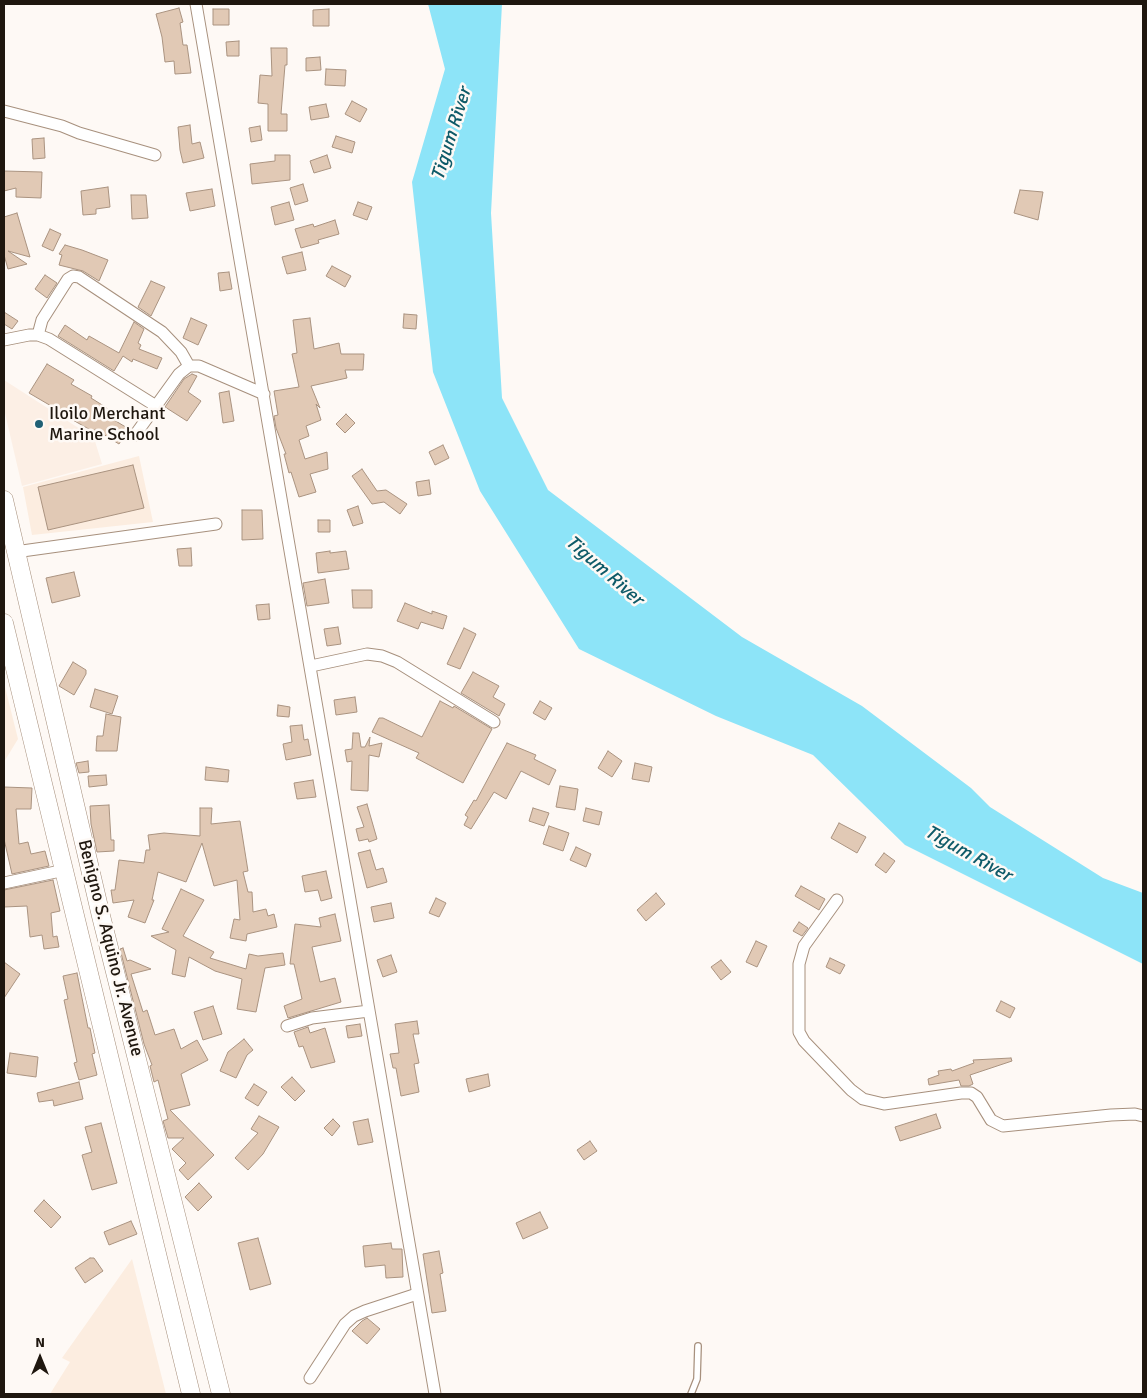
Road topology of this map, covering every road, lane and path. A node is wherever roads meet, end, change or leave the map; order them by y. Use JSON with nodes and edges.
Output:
{"nodes":[{"id":1,"x":196,"y":4,"type":"edge"},
{"id":2,"x":4,"y":111,"type":"edge"},
{"id":3,"x":155,"y":155,"type":"dead end"},
{"id":4,"x":38,"y":335,"type":"junction"},
{"id":5,"x":4,"y":340,"type":"edge"},
{"id":6,"x":189,"y":366,"type":"junction"},
{"id":7,"x":264,"y":394,"type":"junction"},
{"id":8,"x":156,"y":406,"type":"junction"},
{"id":9,"x":136,"y":435,"type":"dead end"},
{"id":10,"x":4,"y":500,"type":"edge"},
{"id":11,"x":216,"y":524,"type":"dead end"},
{"id":12,"x":15,"y":552,"type":"junction"},
{"id":13,"x":4,"y":623,"type":"edge"},
{"id":14,"x":311,"y":666,"type":"junction"},
{"id":15,"x":494,"y":722,"type":"dead end"},
{"id":16,"x":64,"y":870,"type":"junction"},
{"id":17,"x":4,"y":883,"type":"edge"},
{"id":18,"x":837,"y":900,"type":"dead end"},
{"id":19,"x":369,"y":1011,"type":"junction"},
{"id":20,"x":288,"y":1026,"type":"dead end"},
{"id":21,"x":1143,"y":1116,"type":"edge"},
{"id":22,"x":418,"y":1294,"type":"junction"},
{"id":23,"x":201,"y":1315,"type":"junction"},
{"id":24,"x":174,"y":1322,"type":"junction"},
{"id":25,"x":698,"y":1346,"type":"dead end"},
{"id":26,"x":310,"y":1378,"type":"dead end"},
{"id":27,"x":191,"y":1394,"type":"edge"},
{"id":28,"x":221,"y":1394,"type":"edge"},
{"id":29,"x":436,"y":1394,"type":"edge"},
{"id":30,"x":691,"y":1394,"type":"edge"}],
"edges":[{"from":1,"to":7,"type":"street"},
{"from":2,"to":3,"type":"street"},
{"from":4,"to":5,"type":"street"},
{"from":4,"to":6,"type":"street"},
{"from":4,"to":8,"type":"street"},
{"from":6,"to":7,"type":"street"},
{"from":6,"to":8,"type":"street"},
{"from":7,"to":14,"type":"street"},
{"from":8,"to":9,"type":"street"},
{"from":10,"to":12,"type":"main road","name":"Benigno S. Aquino Jr. Avenue"},
{"from":11,"to":12,"type":"street"},
{"from":12,"to":23,"type":"main road","name":"Benigno S. Aquino Jr. Avenue"},
{"from":13,"to":16,"type":"main road","name":"Benigno S. Aquino Jr. Avenue"},
{"from":14,"to":15,"type":"street"},
{"from":14,"to":19,"type":"street"},
{"from":16,"to":17,"type":"street"},
{"from":16,"to":24,"type":"main road","name":"Benigno S. Aquino Jr. Avenue"},
{"from":18,"to":21,"type":"street"},
{"from":19,"to":20,"type":"street"},
{"from":19,"to":22,"type":"street"},
{"from":22,"to":26,"type":"street"},
{"from":22,"to":29,"type":"street"},
{"from":23,"to":24,"type":"main road"},
{"from":23,"to":28,"type":"main road","name":"Benigno S. Aquino Jr. Avenue"},
{"from":24,"to":27,"type":"main road","name":"Benigno S. Aquino Jr. Avenue"},
{"from":25,"to":30,"type":"lane"}]}
